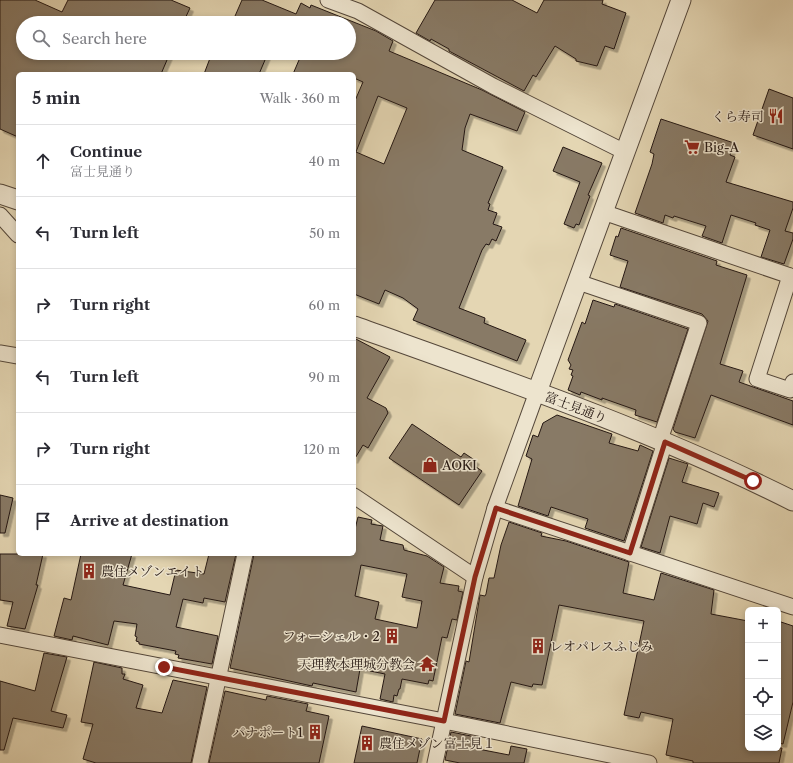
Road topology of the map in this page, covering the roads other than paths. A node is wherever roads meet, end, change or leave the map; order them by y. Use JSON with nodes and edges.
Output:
{"nodes":[{"id":1,"x":328,"y":0,"type":"edge"},
{"id":2,"x":680,"y":0,"type":"edge"},
{"id":3,"x":625,"y":152,"type":"junction"},
{"id":4,"x":0,"y":194,"type":"edge"},
{"id":5,"x":16,"y":199,"type":"edge"},
{"id":6,"x":604,"y":212,"type":"junction"},
{"id":7,"x":0,"y":215,"type":"edge"},
{"id":8,"x":16,"y":234,"type":"edge"},
{"id":9,"x":792,"y":277,"type":"edge"},
{"id":10,"x":578,"y":282,"type":"junction"},
{"id":11,"x":356,"y":327,"type":"edge"},
{"id":12,"x":0,"y":353,"type":"edge"},
{"id":13,"x":16,"y":356,"type":"edge"},
{"id":14,"x":793,"y":382,"type":"edge"},
{"id":15,"x":537,"y":392,"type":"junction"},
{"id":16,"x":663,"y":441,"type":"junction"},
{"id":17,"x":356,"y":497,"type":"edge"},
{"id":18,"x":793,"y":501,"type":"edge"},
{"id":19,"x":496,"y":508,"type":"junction"},
{"id":20,"x":630,"y":553,"type":"junction"},
{"id":21,"x":245,"y":556,"type":"edge"},
{"id":22,"x":475,"y":577,"type":"junction"},
{"id":23,"x":793,"y":607,"type":"edge"},
{"id":24,"x":0,"y":636,"type":"edge"},
{"id":25,"x":219,"y":677,"type":"junction"},
{"id":26,"x":444,"y":721,"type":"junction"},
{"id":27,"x":200,"y":763,"type":"edge"},
{"id":28,"x":435,"y":763,"type":"edge"},
{"id":29,"x":648,"y":763,"type":"edge"}],
"edges":[{"from":1,"to":3,"type":"street"},
{"from":2,"to":3,"type":"street"},
{"from":3,"to":6,"type":"street"},
{"from":4,"to":5,"type":"street"},
{"from":6,"to":9,"type":"street"},
{"from":6,"to":10,"type":"street"},
{"from":7,"to":8,"type":"street"},
{"from":9,"to":14,"type":"street"},
{"from":10,"to":15,"type":"street"},
{"from":10,"to":16,"type":"street"},
{"from":11,"to":15,"type":"street","name":"富士見通り"},
{"from":12,"to":13,"type":"street"},
{"from":15,"to":16,"type":"street","name":"富士見通り"},
{"from":15,"to":19,"type":"street"},
{"from":16,"to":18,"type":"street","name":"富士見通り"},
{"from":16,"to":20,"type":"street"},
{"from":17,"to":22,"type":"street"},
{"from":19,"to":20,"type":"street"},
{"from":19,"to":22,"type":"street"},
{"from":20,"to":23,"type":"street"},
{"from":21,"to":25,"type":"street"},
{"from":22,"to":26,"type":"street"},
{"from":24,"to":25,"type":"street"},
{"from":25,"to":26,"type":"street"},
{"from":25,"to":27,"type":"street"},
{"from":26,"to":28,"type":"street"},
{"from":26,"to":29,"type":"street"}]}
